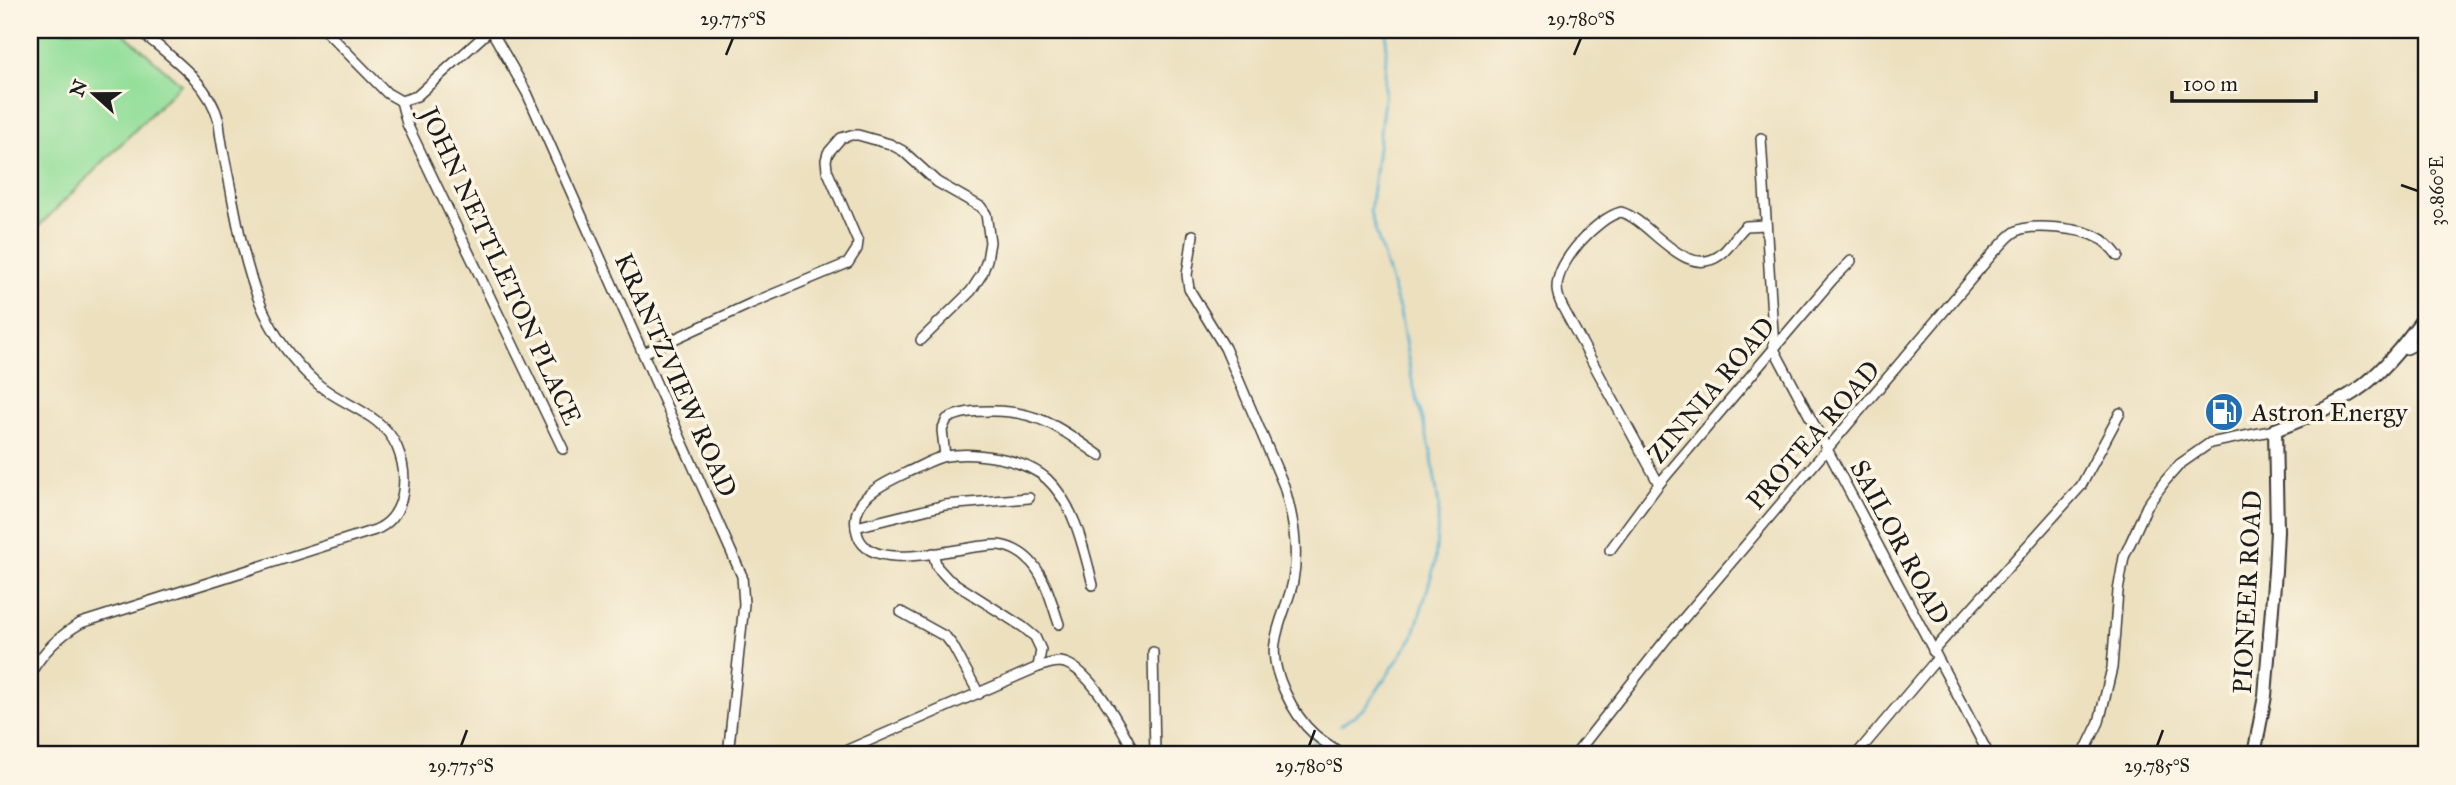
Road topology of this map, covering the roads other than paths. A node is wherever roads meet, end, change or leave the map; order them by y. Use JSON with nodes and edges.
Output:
{"nodes":[{"id":1,"x":139,"y":30,"type":"edge"},
{"id":2,"x":325,"y":30,"type":"edge"},
{"id":3,"x":490,"y":30,"type":"edge"},
{"id":4,"x":401,"y":101,"type":"junction"},
{"id":5,"x":1761,"y":138,"type":"dead end"},
{"id":6,"x":1766,"y":225,"type":"junction"},
{"id":7,"x":1193,"y":235,"type":"dead end"},
{"id":8,"x":2118,"y":256,"type":"dead end"},
{"id":9,"x":1851,"y":261,"type":"dead end"},
{"id":10,"x":2426,"y":315,"type":"edge"},
{"id":11,"x":922,"y":340,"type":"dead end"},
{"id":12,"x":2426,"y":340,"type":"edge"},
{"id":13,"x":2400,"y":348,"type":"junction"},
{"id":14,"x":1774,"y":349,"type":"junction"},
{"id":15,"x":644,"y":353,"type":"junction"},
{"id":16,"x":2120,"y":413,"type":"dead end"},
{"id":17,"x":2275,"y":430,"type":"junction"},
{"id":18,"x":563,"y":449,"type":"dead end"},
{"id":19,"x":1828,"y":450,"type":"junction"},
{"id":20,"x":945,"y":456,"type":"junction"},
{"id":21,"x":1100,"y":456,"type":"dead end"},
{"id":22,"x":1659,"y":484,"type":"junction"},
{"id":23,"x":1029,"y":498,"type":"dead end"},
{"id":24,"x":856,"y":527,"type":"junction"},
{"id":25,"x":1609,"y":550,"type":"dead end"},
{"id":26,"x":933,"y":553,"type":"junction"},
{"id":27,"x":1093,"y":585,"type":"dead end"},
{"id":28,"x":901,"y":612,"type":"dead end"},
{"id":29,"x":1059,"y":624,"type":"dead end"},
{"id":30,"x":1153,"y":652,"type":"dead end"},
{"id":31,"x":30,"y":654,"type":"edge"},
{"id":32,"x":1935,"y":655,"type":"junction"},
{"id":33,"x":39,"y":660,"type":"junction"},
{"id":34,"x":1038,"y":667,"type":"junction"},
{"id":35,"x":30,"y":674,"type":"edge"},
{"id":36,"x":979,"y":694,"type":"junction"},
{"id":37,"x":30,"y":742,"type":"edge"},
{"id":38,"x":34,"y":755,"type":"edge"},
{"id":39,"x":728,"y":755,"type":"edge"},
{"id":40,"x":836,"y":755,"type":"edge"},
{"id":41,"x":1136,"y":755,"type":"edge"},
{"id":42,"x":1155,"y":755,"type":"edge"},
{"id":43,"x":1344,"y":755,"type":"edge"},
{"id":44,"x":1575,"y":755,"type":"edge"},
{"id":45,"x":1856,"y":755,"type":"edge"},
{"id":46,"x":1989,"y":755,"type":"edge"},
{"id":47,"x":2083,"y":755,"type":"edge"},
{"id":48,"x":2254,"y":755,"type":"edge"}],
"edges":[{"from":1,"to":33,"type":"street"},
{"from":2,"to":4,"type":"street"},
{"from":3,"to":4,"type":"street"},
{"from":3,"to":15,"type":"street","name":"KRANTZVIEW ROAD"},
{"from":4,"to":18,"type":"street","name":"JOHN NETTLETON PLACE"},
{"from":5,"to":6,"type":"street","name":"SAILOR ROAD"},
{"from":6,"to":14,"type":"street","name":"SAILOR ROAD"},
{"from":6,"to":22,"type":"street"},
{"from":7,"to":43,"type":"street"},
{"from":8,"to":19,"type":"street","name":"PROTEA ROAD"},
{"from":9,"to":14,"type":"street","name":"ZINNIA ROAD"},
{"from":10,"to":13,"type":"main road"},
{"from":11,"to":15,"type":"street"},
{"from":12,"to":13,"type":"street"},
{"from":13,"to":17,"type":"main road"},
{"from":14,"to":19,"type":"street","name":"SAILOR ROAD"},
{"from":14,"to":22,"type":"street","name":"ZINNIA ROAD"},
{"from":15,"to":39,"type":"street","name":"KRANTZVIEW ROAD"},
{"from":16,"to":32,"type":"street"},
{"from":17,"to":47,"type":"street"},
{"from":17,"to":48,"type":"main road","name":"PIONEER ROAD"},
{"from":19,"to":32,"type":"street","name":"SAILOR ROAD"},
{"from":19,"to":44,"type":"street","name":"PROTEA ROAD"},
{"from":20,"to":21,"type":"street"},
{"from":20,"to":24,"type":"street"},
{"from":20,"to":27,"type":"street"},
{"from":22,"to":25,"type":"street","name":"ZINNIA ROAD"},
{"from":23,"to":24,"type":"street"},
{"from":24,"to":26,"type":"street"},
{"from":26,"to":29,"type":"street"},
{"from":26,"to":34,"type":"street"},
{"from":28,"to":36,"type":"street"},
{"from":30,"to":42,"type":"street"},
{"from":31,"to":33,"type":"street"},
{"from":32,"to":45,"type":"street"},
{"from":32,"to":46,"type":"street","name":"SAILOR ROAD"},
{"from":33,"to":35,"type":"street"},
{"from":34,"to":36,"type":"street"},
{"from":34,"to":41,"type":"street"},
{"from":36,"to":40,"type":"street"},
{"from":37,"to":38,"type":"street"}]}
